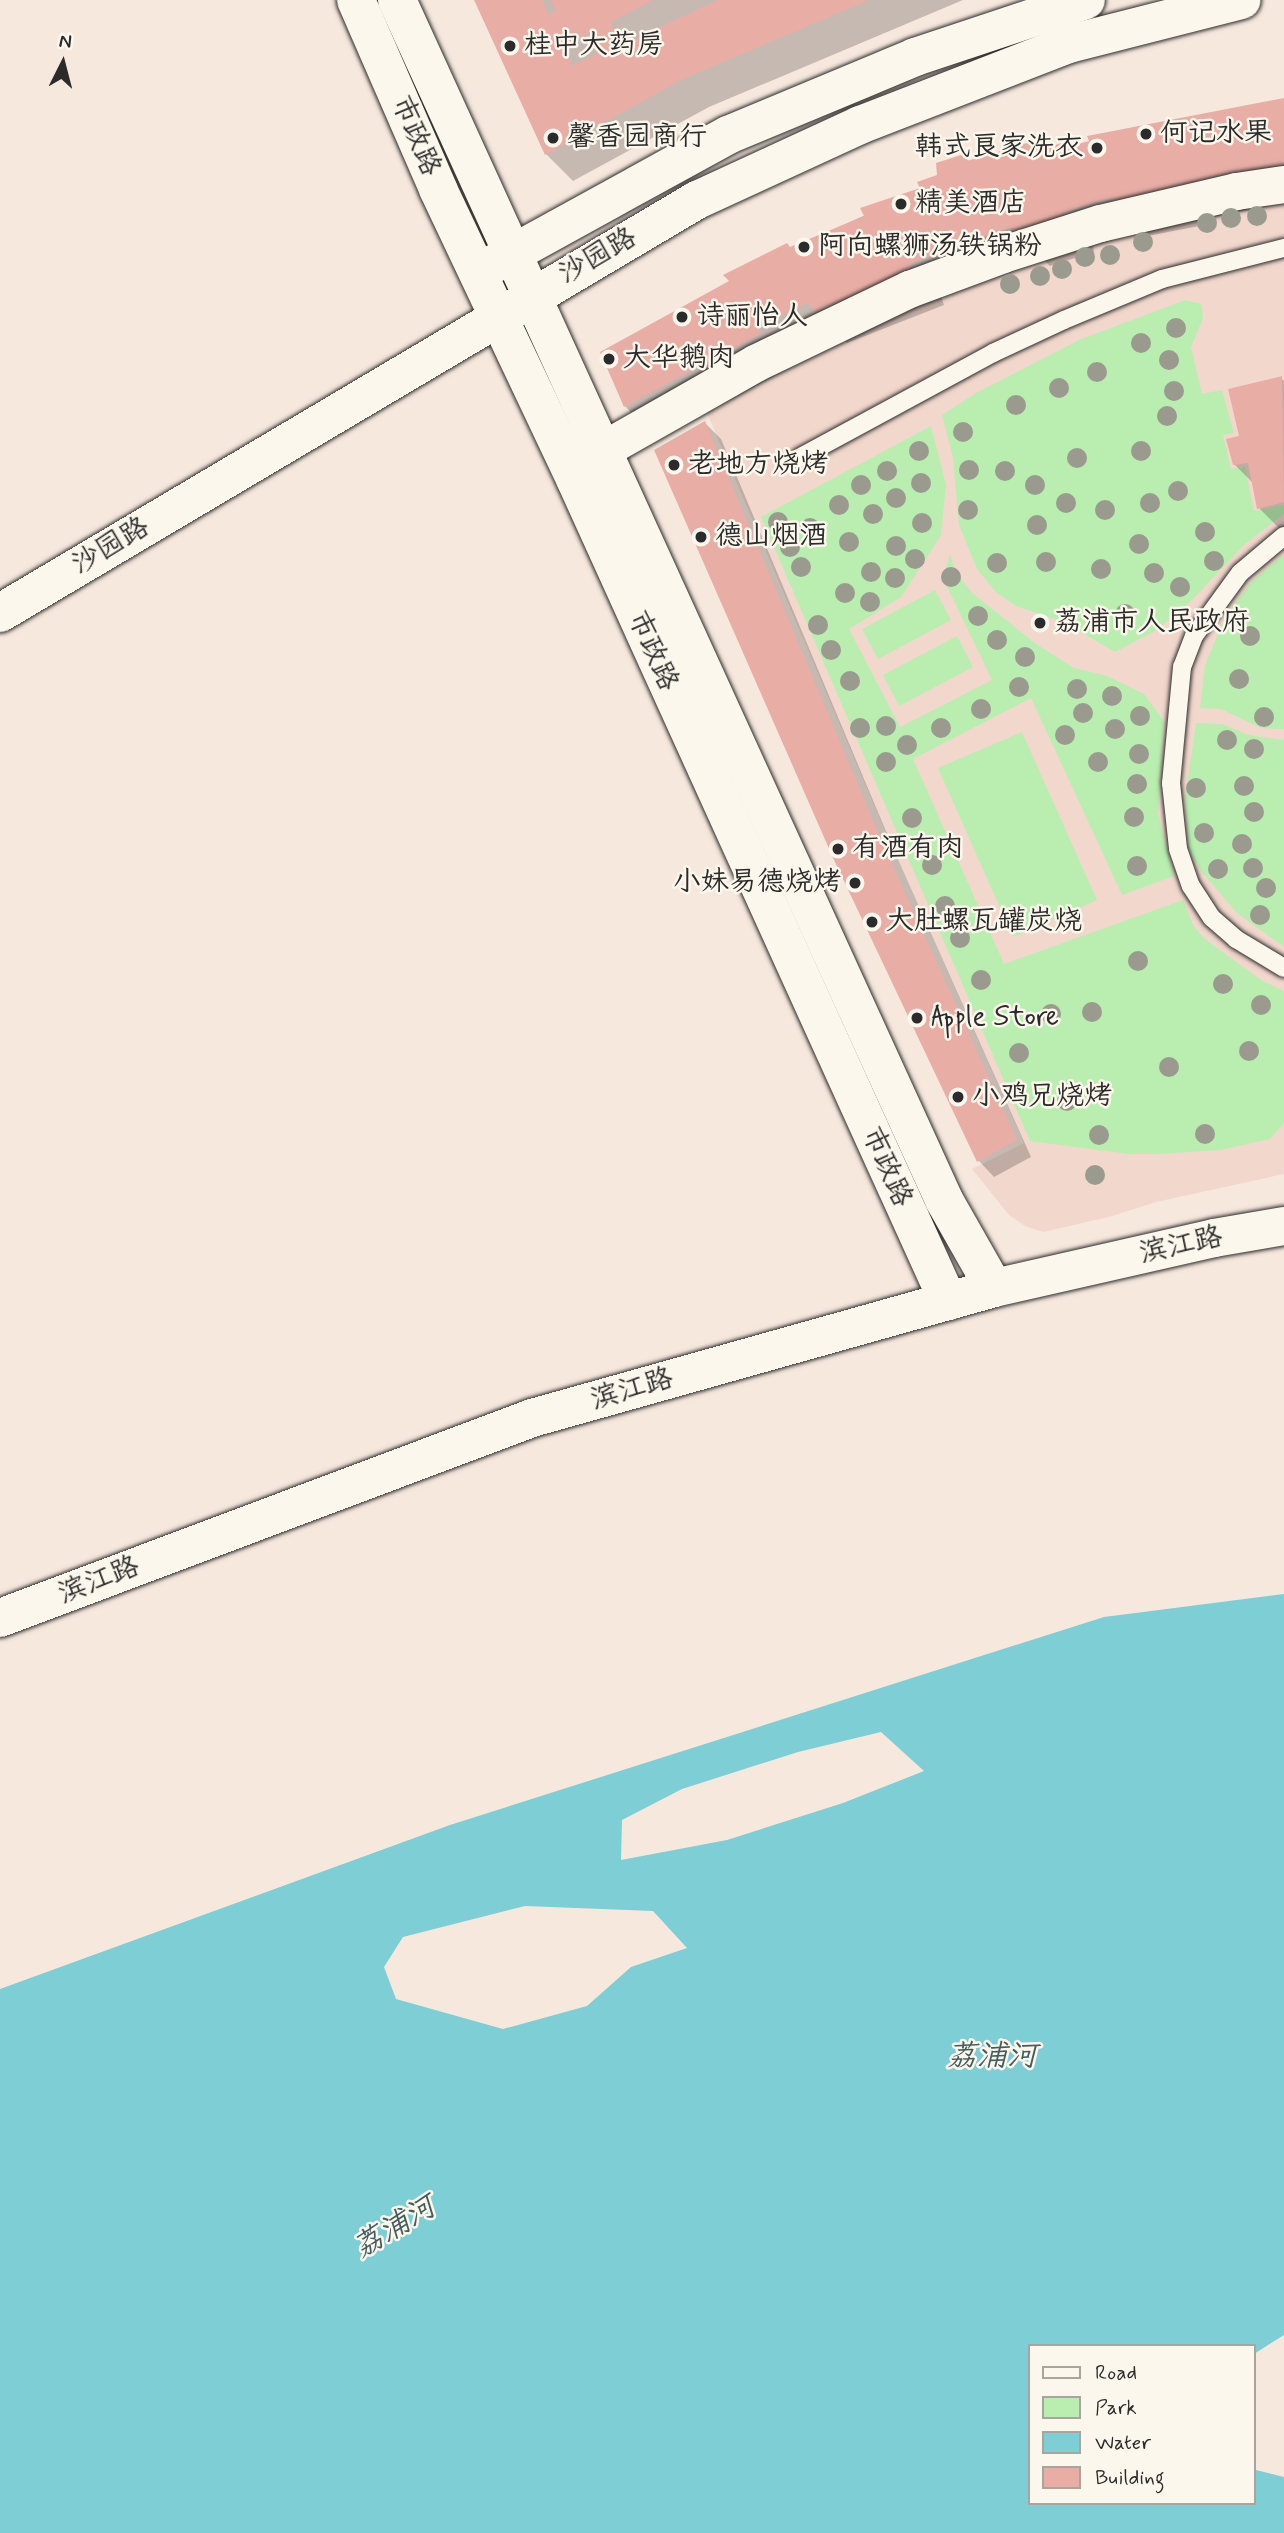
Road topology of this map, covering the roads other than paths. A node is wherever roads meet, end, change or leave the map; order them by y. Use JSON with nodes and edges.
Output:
{"nodes":[{"id":1,"x":356,"y":0,"type":"edge"},
{"id":2,"x":397,"y":0,"type":"edge"},
{"id":3,"x":1086,"y":0,"type":"edge"},
{"id":4,"x":1241,"y":0,"type":"edge"},
{"id":5,"x":1284,"y":184,"type":"edge"},
{"id":6,"x":1284,"y":248,"type":"edge"},
{"id":7,"x":511,"y":252,"type":"junction"},
{"id":8,"x":479,"y":273,"type":"junction"},
{"id":9,"x":531,"y":297,"type":"junction"},
{"id":10,"x":498,"y":317,"type":"junction"},
{"id":11,"x":602,"y":450,"type":"junction"},
{"id":12,"x":799,"y":458,"type":"dead end"},
{"id":13,"x":1284,"y":536,"type":"edge"},
{"id":14,"x":0,"y":612,"type":"edge"},
{"id":15,"x":1284,"y":968,"type":"edge"},
{"id":16,"x":1284,"y":1226,"type":"edge"},
{"id":17,"x":994,"y":1288,"type":"junction"},
{"id":18,"x":948,"y":1301,"type":"junction"},
{"id":19,"x":0,"y":1618,"type":"edge"}],
"edges":[{"from":1,"to":8,"type":"main road","name":"市政路"},
{"from":2,"to":7,"type":"main road","name":"市政路"},
{"from":3,"to":7,"type":"main road","name":"沙园路"},
{"from":4,"to":9,"type":"main road","name":"沙园路"},
{"from":5,"to":11,"type":"street"},
{"from":6,"to":12,"type":"lane"},
{"from":7,"to":8,"type":"main road","name":"沙园路"},
{"from":7,"to":9,"type":"main road","name":"市政路"},
{"from":8,"to":10,"type":"main road","name":"市政路"},
{"from":9,"to":10,"type":"main road","name":"沙园路"},
{"from":9,"to":11,"type":"main road","name":"市政路"},
{"from":10,"to":14,"type":"main road","name":"沙园路"},
{"from":10,"to":18,"type":"main road","name":"市政路"},
{"from":11,"to":17,"type":"main road","name":"市政路"},
{"from":13,"to":15,"type":"lane"},
{"from":16,"to":17,"type":"main road","name":"滨江路"},
{"from":17,"to":18,"type":"main road","name":"滨江路"},
{"from":18,"to":19,"type":"main road","name":"滨江路"}]}
